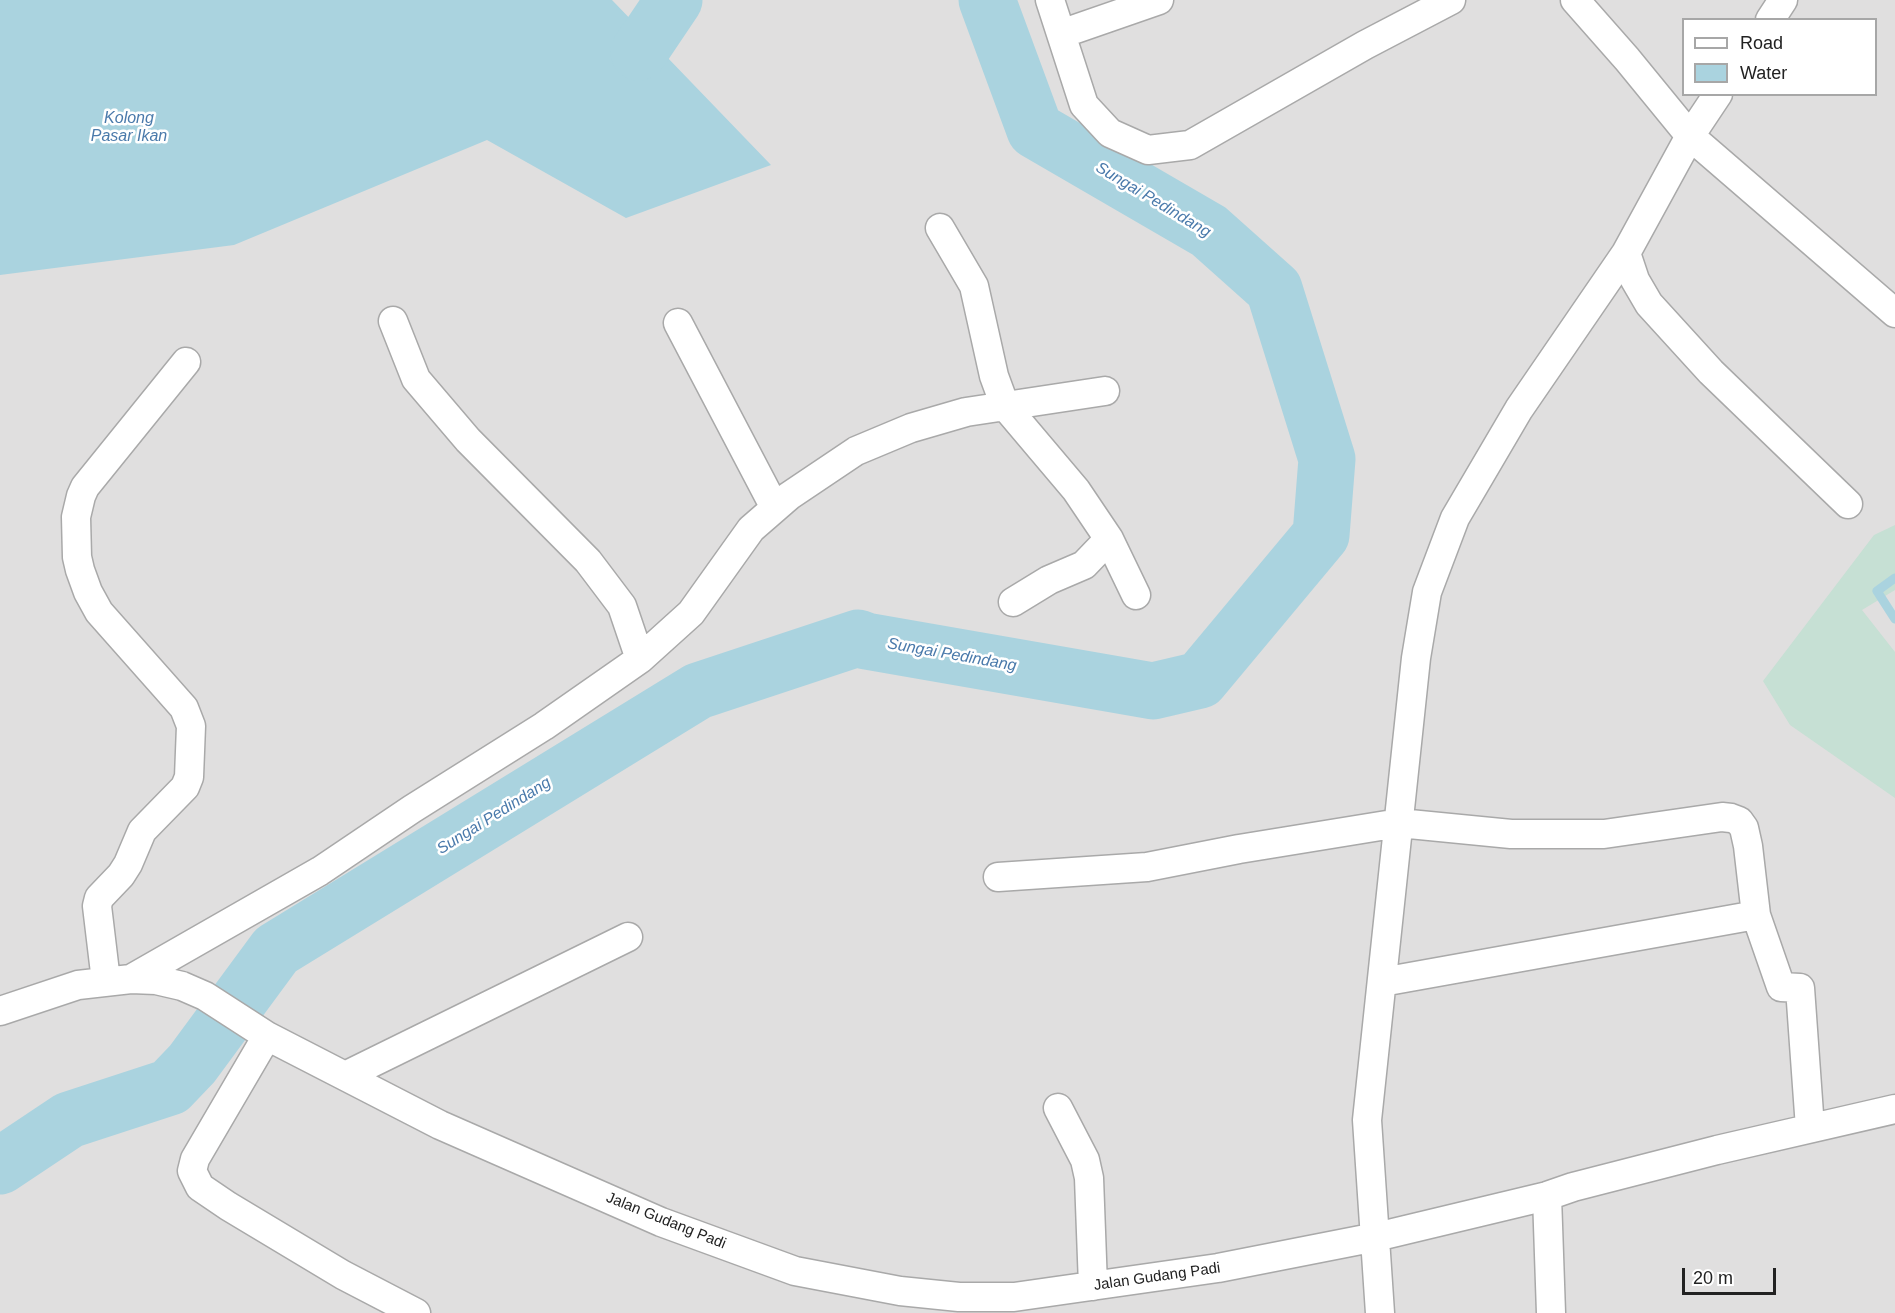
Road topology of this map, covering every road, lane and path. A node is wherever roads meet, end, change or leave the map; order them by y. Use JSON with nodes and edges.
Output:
{"nodes":[{"id":1,"x":1050,"y":0,"type":"edge"},
{"id":2,"x":1159,"y":0,"type":"edge"},
{"id":3,"x":1451,"y":0,"type":"edge"},
{"id":4,"x":1575,"y":0,"type":"edge"},
{"id":5,"x":1783,"y":0,"type":"edge"},
{"id":6,"x":1771,"y":18,"type":"edge"},
{"id":7,"x":1061,"y":34,"type":"junction"},
{"id":8,"x":1717,"y":96,"type":"edge"},
{"id":9,"x":1690,"y":136,"type":"junction"},
{"id":10,"x":940,"y":228,"type":"dead end"},
{"id":11,"x":1626,"y":253,"type":"junction"},
{"id":12,"x":1895,"y":313,"type":"edge"},
{"id":13,"x":393,"y":321,"type":"dead end"},
{"id":14,"x":678,"y":323,"type":"dead end"},
{"id":15,"x":186,"y":362,"type":"dead end"},
{"id":16,"x":1104,"y":390,"type":"dead end"},
{"id":17,"x":1005,"y":406,"type":"junction"},
{"id":18,"x":1848,"y":504,"type":"dead end"},
{"id":19,"x":775,"y":508,"type":"junction"},
{"id":20,"x":1109,"y":539,"type":"junction"},
{"id":21,"x":1136,"y":596,"type":"dead end"},
{"id":22,"x":1013,"y":602,"type":"dead end"},
{"id":23,"x":640,"y":659,"type":"junction"},
{"id":24,"x":1399,"y":823,"type":"junction"},
{"id":25,"x":998,"y":878,"type":"dead end"},
{"id":26,"x":1756,"y":915,"type":"junction"},
{"id":27,"x":628,"y":937,"type":"dead end"},
{"id":28,"x":119,"y":980,"type":"junction"},
{"id":29,"x":1382,"y":981,"type":"junction"},
{"id":30,"x":0,"y":1011,"type":"edge"},
{"id":31,"x":265,"y":1034,"type":"junction"},
{"id":32,"x":345,"y":1076,"type":"junction"},
{"id":33,"x":1058,"y":1108,"type":"dead end"},
{"id":34,"x":1895,"y":1109,"type":"edge"},
{"id":35,"x":1809,"y":1128,"type":"junction"},
{"id":36,"x":1547,"y":1196,"type":"junction"},
{"id":37,"x":1376,"y":1238,"type":"junction"},
{"id":38,"x":1093,"y":1286,"type":"junction"},
{"id":39,"x":381,"y":1305,"type":"edge"},
{"id":40,"x":416,"y":1313,"type":"edge"},
{"id":41,"x":1380,"y":1313,"type":"edge"},
{"id":42,"x":1551,"y":1313,"type":"edge"}],
"edges":[{"from":1,"to":7,"type":"street"},
{"from":2,"to":7,"type":"street"},
{"from":3,"to":7,"type":"street"},
{"from":4,"to":9,"type":"street"},
{"from":5,"to":6,"type":"street"},
{"from":8,"to":9,"type":"street"},
{"from":9,"to":11,"type":"street"},
{"from":9,"to":12,"type":"street"},
{"from":10,"to":17,"type":"street"},
{"from":11,"to":18,"type":"street"},
{"from":11,"to":24,"type":"street"},
{"from":13,"to":23,"type":"street"},
{"from":14,"to":19,"type":"street"},
{"from":15,"to":28,"type":"street"},
{"from":16,"to":17,"type":"street"},
{"from":17,"to":19,"type":"street"},
{"from":17,"to":20,"type":"street"},
{"from":19,"to":23,"type":"street"},
{"from":20,"to":21,"type":"street"},
{"from":20,"to":22,"type":"street"},
{"from":23,"to":28,"type":"street"},
{"from":24,"to":25,"type":"street"},
{"from":24,"to":26,"type":"street"},
{"from":24,"to":29,"type":"street"},
{"from":26,"to":29,"type":"street"},
{"from":26,"to":35,"type":"street"},
{"from":27,"to":32,"type":"street"},
{"from":28,"to":30,"type":"street","name":"Jalan Gudang Padi"},
{"from":28,"to":31,"type":"street","name":"Jalan Gudang Padi"},
{"from":29,"to":37,"type":"street"},
{"from":31,"to":32,"type":"street","name":"Jalan Gudang Padi"},
{"from":31,"to":39,"type":"street"},
{"from":32,"to":38,"type":"street","name":"Jalan Gudang Padi"},
{"from":33,"to":38,"type":"street"},
{"from":34,"to":35,"type":"street","name":"Jalan Gudang Padi"},
{"from":35,"to":36,"type":"street","name":"Jalan Gudang Padi"},
{"from":36,"to":37,"type":"street","name":"Jalan Gudang Padi"},
{"from":36,"to":42,"type":"street"},
{"from":37,"to":38,"type":"street","name":"Jalan Gudang Padi"},
{"from":37,"to":41,"type":"street"},
{"from":39,"to":40,"type":"street"}]}
